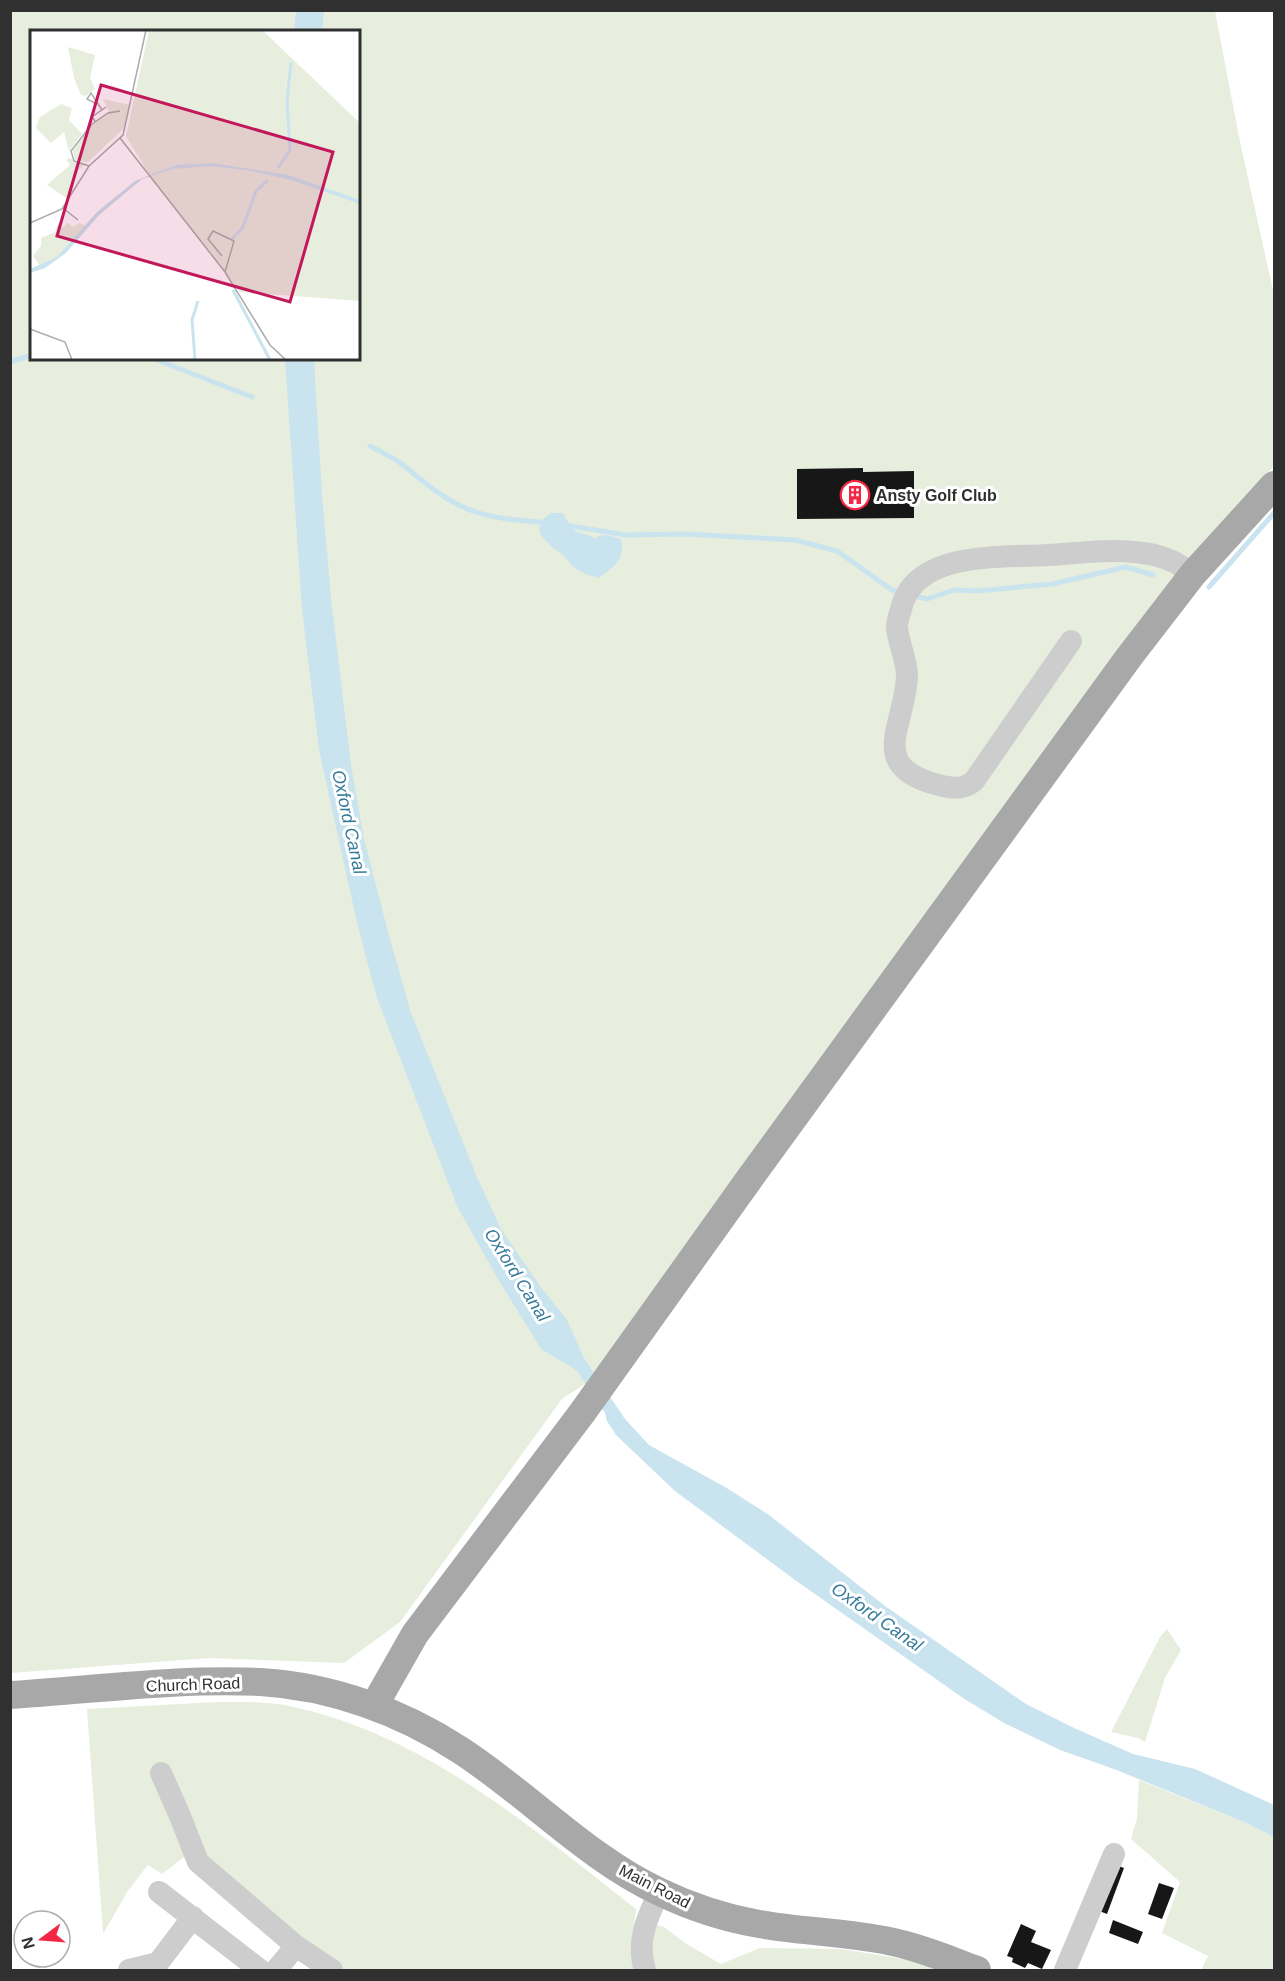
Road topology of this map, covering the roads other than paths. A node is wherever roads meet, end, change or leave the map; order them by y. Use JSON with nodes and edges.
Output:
{"nodes":[{"id":1,"x":1275,"y":485,"type":"edge"},
{"id":2,"x":1193,"y":574,"type":"junction"},
{"id":3,"x":1071,"y":641,"type":"dead end"},
{"id":4,"x":10,"y":1695,"type":"edge"},
{"id":5,"x":374,"y":1706,"type":"junction"},
{"id":6,"x":161,"y":1773,"type":"dead end"},
{"id":7,"x":1114,"y":1854,"type":"dead end"},
{"id":8,"x":159,"y":1892,"type":"dead end"},
{"id":9,"x":659,"y":1892,"type":"junction"},
{"id":10,"x":193,"y":1917,"type":"junction"},
{"id":11,"x":296,"y":1946,"type":"junction"},
{"id":12,"x":159,"y":1967,"type":"edge"},
{"id":13,"x":129,"y":1971,"type":"edge"},
{"id":14,"x":260,"y":1971,"type":"edge"},
{"id":15,"x":276,"y":1971,"type":"edge"},
{"id":16,"x":332,"y":1971,"type":"edge"},
{"id":17,"x":645,"y":1971,"type":"edge"},
{"id":18,"x":977,"y":1971,"type":"edge"},
{"id":19,"x":1065,"y":1971,"type":"edge"}],
"edges":[{"from":1,"to":2,"type":"main road"},
{"from":2,"to":3,"type":"lane"},
{"from":2,"to":5,"type":"main road"},
{"from":4,"to":5,"type":"main road","name":"Church Road"},
{"from":5,"to":9,"type":"main road","name":"Main Road"},
{"from":6,"to":11,"type":"lane"},
{"from":7,"to":19,"type":"lane"},
{"from":8,"to":10,"type":"lane"},
{"from":9,"to":17,"type":"lane"},
{"from":9,"to":18,"type":"main road","name":"Main Road"},
{"from":10,"to":12,"type":"lane"},
{"from":10,"to":14,"type":"lane"},
{"from":11,"to":15,"type":"lane"},
{"from":11,"to":16,"type":"lane"},
{"from":12,"to":13,"type":"lane"}]}
